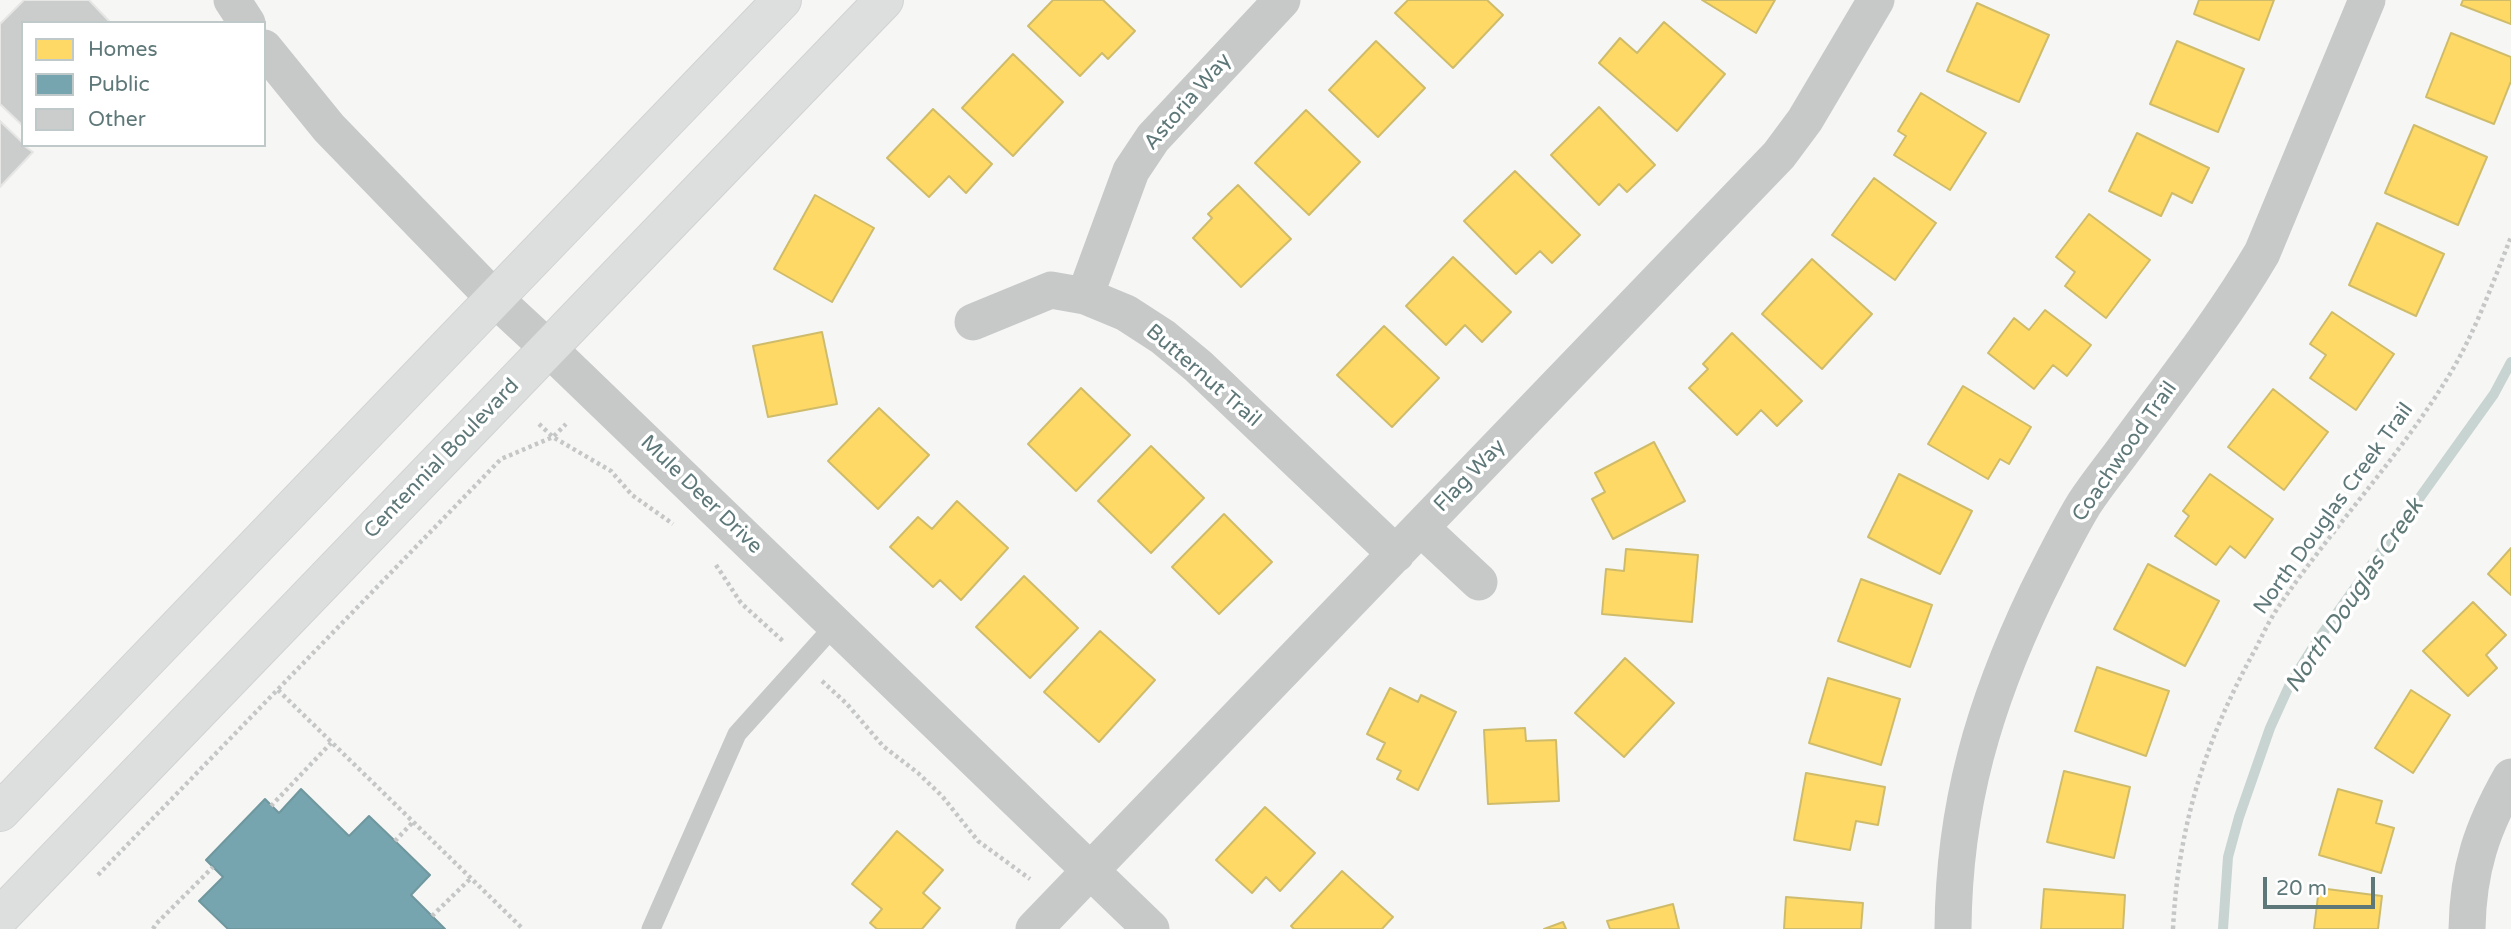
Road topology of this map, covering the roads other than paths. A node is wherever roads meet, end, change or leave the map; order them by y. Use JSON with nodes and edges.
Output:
{"nodes":[{"id":1,"x":232,"y":0,"type":"edge"},
{"id":2,"x":782,"y":0,"type":"edge"},
{"id":3,"x":884,"y":0,"type":"edge"},
{"id":4,"x":1282,"y":0,"type":"edge"},
{"id":5,"x":1876,"y":0,"type":"edge"},
{"id":6,"x":2367,"y":0,"type":"edge"},
{"id":7,"x":246,"y":21,"type":"edge"},
{"id":8,"x":266,"y":50,"type":"edge"},
{"id":9,"x":1085,"y":296,"type":"junction"},
{"id":10,"x":494,"y":298,"type":"junction"},
{"id":11,"x":973,"y":322,"type":"dead end"},
{"id":12,"x":548,"y":348,"type":"junction"},
{"id":13,"x":1421,"y":528,"type":"junction"},
{"id":14,"x":1396,"y":554,"type":"junction"},
{"id":15,"x":1479,"y":582,"type":"dead end"},
{"id":16,"x":835,"y":625,"type":"junction"},
{"id":17,"x":2511,"y":777,"type":"edge"},
{"id":18,"x":0,"y":812,"type":"edge"},
{"id":19,"x":1089,"y":871,"type":"junction"},
{"id":20,"x":0,"y":917,"type":"edge"},
{"id":21,"x":651,"y":929,"type":"edge"},
{"id":22,"x":1034,"y":929,"type":"edge"},
{"id":23,"x":1151,"y":929,"type":"edge"},
{"id":24,"x":1953,"y":929,"type":"edge"},
{"id":25,"x":2467,"y":929,"type":"edge"}],
"edges":[{"from":1,"to":7,"type":"street"},
{"from":2,"to":10,"type":"main road"},
{"from":3,"to":12,"type":"main road","name":"Centennial Boulevard"},
{"from":4,"to":9,"type":"street","name":"Astoria Way"},
{"from":5,"to":13,"type":"street","name":"Flag Way"},
{"from":6,"to":24,"type":"street","name":"Coachwood Trail"},
{"from":8,"to":10,"type":"street","name":"Mule Deer Drive"},
{"from":9,"to":11,"type":"street","name":"Butternut Trail"},
{"from":9,"to":14,"type":"street","name":"Butternut Trail"},
{"from":10,"to":12,"type":"street","name":"Mule Deer Drive"},
{"from":10,"to":18,"type":"main road"},
{"from":12,"to":16,"type":"street","name":"Mule Deer Drive"},
{"from":12,"to":20,"type":"main road","name":"Centennial Boulevard"},
{"from":13,"to":14,"type":"street","name":"Flag Way"},
{"from":13,"to":15,"type":"street"},
{"from":14,"to":19,"type":"street","name":"Flag Way"},
{"from":16,"to":19,"type":"street","name":"Mule Deer Drive"},
{"from":16,"to":21,"type":"lane"},
{"from":17,"to":25,"type":"street"},
{"from":19,"to":22,"type":"street","name":"Flag Way"},
{"from":19,"to":23,"type":"street","name":"Mule Deer Drive"}]}
